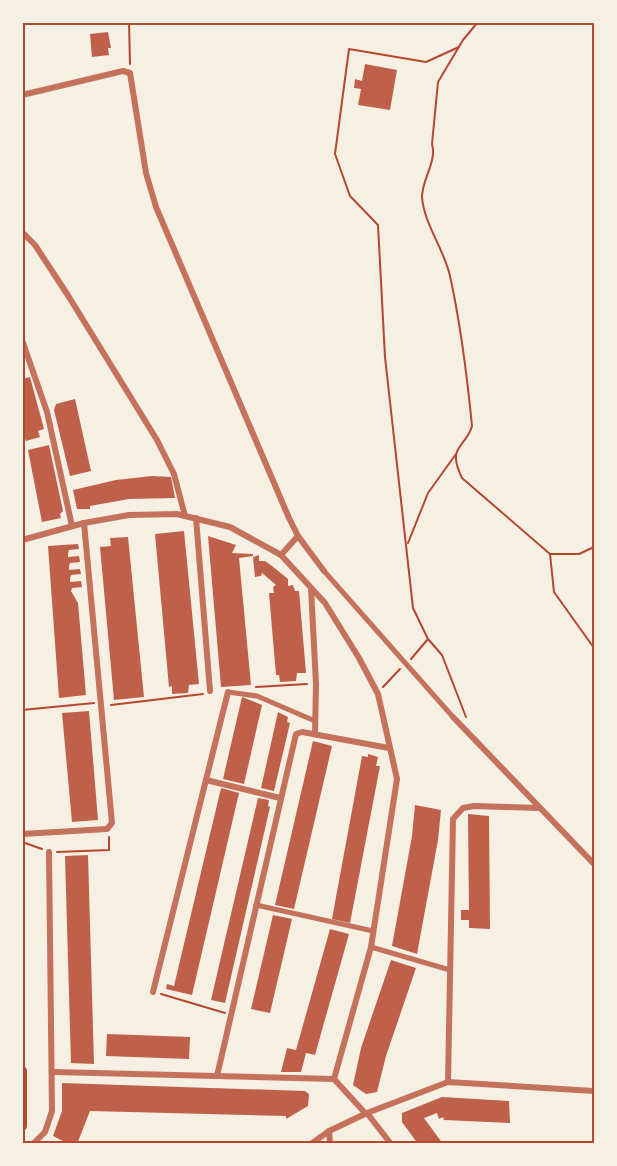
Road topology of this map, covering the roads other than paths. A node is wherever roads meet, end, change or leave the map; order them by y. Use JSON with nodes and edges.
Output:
{"nodes":[{"id":1,"x":22,"y":95,"type":"edge"},
{"id":2,"x":22,"y":232,"type":"edge"},
{"id":3,"x":22,"y":340,"type":"edge"},
{"id":4,"x":185,"y":516,"type":"junction"},
{"id":5,"x":196,"y":518,"type":"junction"},
{"id":6,"x":84,"y":523,"type":"junction"},
{"id":7,"x":72,"y":526,"type":"junction"},
{"id":8,"x":298,"y":536,"type":"junction"},
{"id":9,"x":22,"y":540,"type":"edge"},
{"id":10,"x":281,"y":555,"type":"junction"},
{"id":11,"x":324,"y":571,"type":"joint"},
{"id":12,"x":310,"y":588,"type":"junction"},
{"id":13,"x":210,"y":691,"type":"road end"},
{"id":14,"x":228,"y":692,"type":"joint"},
{"id":15,"x":453,"y":717,"type":"joint"},
{"id":16,"x":315,"y":721,"type":"junction"},
{"id":17,"x":315,"y":734,"type":"junction"},
{"id":18,"x":389,"y":747,"type":"junction"},
{"id":19,"x":206,"y":780,"type":"junction"},
{"id":20,"x":280,"y":798,"type":"junction"},
{"id":21,"x":538,"y":808,"type":"junction"},
{"id":22,"x":22,"y":834,"type":"edge"},
{"id":23,"x":49,"y":852,"type":"road end"},
{"id":24,"x":594,"y":864,"type":"edge"},
{"id":25,"x":255,"y":905,"type":"junction"},
{"id":26,"x":373,"y":931,"type":"junction"},
{"id":27,"x":371,"y":946,"type":"junction"},
{"id":28,"x":450,"y":970,"type":"junction"},
{"id":29,"x":153,"y":992,"type":"road end"},
{"id":30,"x":22,"y":1071,"type":"edge"},
{"id":31,"x":54,"y":1072,"type":"junction"},
{"id":32,"x":216,"y":1076,"type":"junction"},
{"id":33,"x":334,"y":1079,"type":"junction"},
{"id":34,"x":448,"y":1082,"type":"junction"},
{"id":35,"x":594,"y":1091,"type":"edge"},
{"id":36,"x":366,"y":1114,"type":"junction"},
{"id":37,"x":22,"y":1126,"type":"edge"},
{"id":38,"x":329,"y":1131,"type":"junction"},
{"id":39,"x":33,"y":1143,"type":"edge"},
{"id":40,"x":311,"y":1143,"type":"edge"},
{"id":41,"x":330,"y":1143,"type":"edge"},
{"id":42,"x":391,"y":1143,"type":"edge"}],
"edges":[{"from":1,"to":8,"type":"street"},
{"from":2,"to":4,"type":"street"},
{"from":3,"to":7,"type":"street"},
{"from":4,"to":5,"type":"street"},
{"from":4,"to":6,"type":"street"},
{"from":5,"to":10,"type":"street"},
{"from":5,"to":13,"type":"street"},
{"from":6,"to":7,"type":"street"},
{"from":6,"to":22,"type":"street"},
{"from":7,"to":9,"type":"street"},
{"from":8,"to":10,"type":"street"},
{"from":8,"to":11,"type":"street"},
{"from":10,"to":12,"type":"street"},
{"from":11,"to":15,"type":"street"},
{"from":12,"to":16,"type":"street"},
{"from":12,"to":18,"type":"street"},
{"from":14,"to":16,"type":"street"},
{"from":14,"to":19,"type":"street"},
{"from":15,"to":21,"type":"street"},
{"from":16,"to":17,"type":"street"},
{"from":17,"to":18,"type":"street"},
{"from":17,"to":20,"type":"street"},
{"from":18,"to":26,"type":"street"},
{"from":19,"to":20,"type":"street"},
{"from":19,"to":29,"type":"street"},
{"from":20,"to":25,"type":"street"},
{"from":21,"to":24,"type":"street"},
{"from":21,"to":28,"type":"street"},
{"from":23,"to":31,"type":"street"},
{"from":25,"to":26,"type":"street"},
{"from":25,"to":32,"type":"street"},
{"from":26,"to":27,"type":"street"},
{"from":27,"to":28,"type":"street"},
{"from":27,"to":33,"type":"street"},
{"from":28,"to":34,"type":"street"},
{"from":30,"to":37,"type":"main road"},
{"from":31,"to":32,"type":"street"},
{"from":31,"to":39,"type":"street"},
{"from":32,"to":33,"type":"street"},
{"from":33,"to":36,"type":"street"},
{"from":34,"to":35,"type":"street"},
{"from":34,"to":36,"type":"street"},
{"from":36,"to":38,"type":"street"},
{"from":36,"to":42,"type":"street"},
{"from":38,"to":40,"type":"street"},
{"from":38,"to":41,"type":"street"}]}
